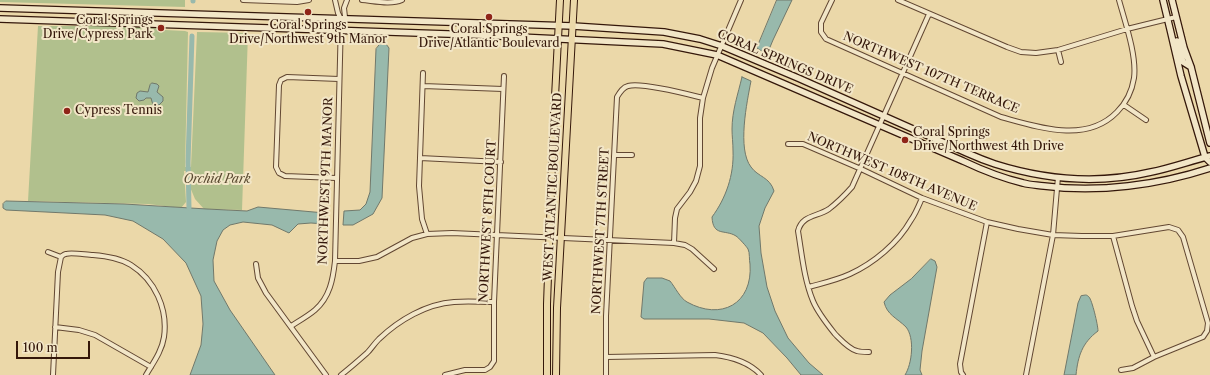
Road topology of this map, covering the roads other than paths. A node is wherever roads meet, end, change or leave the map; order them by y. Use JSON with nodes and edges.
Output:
{"nodes":[{"id":1,"x":243,"y":0,"type":"edge"},
{"id":2,"x":309,"y":0,"type":"edge"},
{"id":3,"x":335,"y":0,"type":"edge"},
{"id":4,"x":347,"y":0,"type":"edge"},
{"id":5,"x":362,"y":0,"type":"edge"},
{"id":6,"x":402,"y":0,"type":"edge"},
{"id":7,"x":560,"y":0,"type":"edge"},
{"id":8,"x":574,"y":0,"type":"edge"},
{"id":9,"x":740,"y":0,"type":"edge"},
{"id":10,"x":832,"y":0,"type":"edge"},
{"id":11,"x":898,"y":0,"type":"edge"},
{"id":12,"x":1119,"y":0,"type":"edge"},
{"id":13,"x":1162,"y":0,"type":"edge"},
{"id":14,"x":1172,"y":0,"type":"edge"},
{"id":15,"x":0,"y":8,"type":"edge"},
{"id":16,"x":929,"y":14,"type":"junction"},
{"id":17,"x":1176,"y":17,"type":"junction"},
{"id":18,"x":1167,"y":18,"type":"junction"},
{"id":19,"x":0,"y":19,"type":"edge"},
{"id":20,"x":341,"y":19,"type":"junction"},
{"id":21,"x":559,"y":26,"type":"junction"},
{"id":22,"x":573,"y":26,"type":"junction"},
{"id":23,"x":1127,"y":29,"type":"junction"},
{"id":24,"x":1170,"y":29,"type":"junction"},
{"id":25,"x":341,"y":30,"type":"junction"},
{"id":26,"x":558,"y":39,"type":"junction"},
{"id":27,"x":573,"y":39,"type":"junction"},
{"id":28,"x":722,"y":46,"type":"junction"},
{"id":29,"x":1058,"y":50,"type":"junction"},
{"id":30,"x":717,"y":55,"type":"junction"},
{"id":31,"x":1061,"y":62,"type":"dead end"},
{"id":32,"x":1191,"y":67,"type":"junction"},
{"id":33,"x":423,"y":73,"type":"dead end"},
{"id":34,"x":903,"y":74,"type":"junction"},
{"id":35,"x":504,"y":76,"type":"dead end"},
{"id":36,"x":339,"y":79,"type":"junction"},
{"id":37,"x":423,"y":86,"type":"junction"},
{"id":38,"x":503,"y":89,"type":"junction"},
{"id":39,"x":703,"y":98,"type":"junction"},
{"id":40,"x":1124,"y":105,"type":"junction"},
{"id":41,"x":884,"y":117,"type":"junction"},
{"id":42,"x":1146,"y":120,"type":"dead end"},
{"id":43,"x":880,"y":126,"type":"junction"},
{"id":44,"x":1210,"y":143,"type":"edge"},
{"id":45,"x":788,"y":144,"type":"dead end"},
{"id":46,"x":615,"y":155,"type":"junction"},
{"id":47,"x":632,"y":155,"type":"dead end"},
{"id":48,"x":1207,"y":156,"type":"edge"},
{"id":49,"x":420,"y":158,"type":"junction"},
{"id":50,"x":501,"y":162,"type":"junction"},
{"id":51,"x":1210,"y":162,"type":"edge"},
{"id":52,"x":1210,"y":168,"type":"edge"},
{"id":53,"x":861,"y":169,"type":"junction"},
{"id":54,"x":1058,"y":177,"type":"junction"},
{"id":55,"x":336,"y":178,"type":"junction"},
{"id":56,"x":1058,"y":188,"type":"junction"},
{"id":57,"x":922,"y":198,"type":"junction"},
{"id":58,"x":987,"y":222,"type":"junction"},
{"id":59,"x":427,"y":234,"type":"junction"},
{"id":60,"x":497,"y":235,"type":"junction"},
{"id":61,"x":1053,"y":235,"type":"junction"},
{"id":62,"x":1114,"y":236,"type":"junction"},
{"id":63,"x":550,"y":237,"type":"junction"},
{"id":64,"x":561,"y":237,"type":"junction"},
{"id":65,"x":610,"y":240,"type":"junction"},
{"id":66,"x":674,"y":243,"type":"junction"},
{"id":67,"x":48,"y":252,"type":"dead end"},
{"id":68,"x":61,"y":257,"type":"junction"},
{"id":69,"x":335,"y":261,"type":"junction"},
{"id":70,"x":256,"y":264,"type":"dead end"},
{"id":71,"x":714,"y":269,"type":"dead end"},
{"id":72,"x":809,"y":287,"type":"junction"},
{"id":73,"x":494,"y":302,"type":"junction"},
{"id":74,"x":291,"y":326,"type":"junction"},
{"id":75,"x":55,"y":327,"type":"junction"},
{"id":76,"x":869,"y":352,"type":"dead end"},
{"id":77,"x":1154,"y":356,"type":"junction"},
{"id":78,"x":606,"y":357,"type":"junction"},
{"id":79,"x":151,"y":367,"type":"junction"},
{"id":80,"x":1121,"y":370,"type":"dead end"},
{"id":81,"x":759,"y":373,"type":"edge"},
{"id":82,"x":962,"y":374,"type":"edge"},
{"id":83,"x":53,"y":375,"type":"edge"},
{"id":84,"x":146,"y":375,"type":"edge"},
{"id":85,"x":326,"y":375,"type":"edge"},
{"id":86,"x":341,"y":375,"type":"edge"},
{"id":87,"x":445,"y":375,"type":"edge"},
{"id":88,"x":547,"y":375,"type":"edge"},
{"id":89,"x":556,"y":375,"type":"edge"},
{"id":90,"x":606,"y":375,"type":"edge"},
{"id":91,"x":1026,"y":375,"type":"edge"}],
"edges":[{"from":1,"to":2,"type":"street"},
{"from":3,"to":20,"type":"street"},
{"from":4,"to":20,"type":"street"},
{"from":5,"to":6,"type":"street"},
{"from":7,"to":21,"type":"main road","name":"WEST ATLANTIC BOULEVARD"},
{"from":8,"to":22,"type":"main road","name":"WEST ATLANTIC BOULEVARD"},
{"from":9,"to":28,"type":"street"},
{"from":10,"to":34,"type":"street","name":"NORTHWEST 107TH TERRACE"},
{"from":11,"to":16,"type":"street"},
{"from":12,"to":23,"type":"street"},
{"from":13,"to":18,"type":"main road"},
{"from":14,"to":17,"type":"main road"},
{"from":15,"to":20,"type":"main road","name":"CORAL SPRINGS DRIVE"},
{"from":16,"to":29,"type":"street"},
{"from":16,"to":34,"type":"street"},
{"from":17,"to":18,"type":"street"},
{"from":17,"to":32,"type":"main road"},
{"from":18,"to":23,"type":"street"},
{"from":18,"to":24,"type":"main road"},
{"from":19,"to":25,"type":"main road","name":"CORAL SPRINGS DRIVE"},
{"from":20,"to":21,"type":"main road","name":"CORAL SPRINGS DRIVE"},
{"from":20,"to":25,"type":"street","name":"NORTHWEST 9TH MANOR"},
{"from":21,"to":22,"type":"main road","name":"CORAL SPRINGS DRIVE"},
{"from":21,"to":26,"type":"main road","name":"WEST ATLANTIC BOULEVARD"},
{"from":22,"to":27,"type":"main road","name":"WEST ATLANTIC BOULEVARD"},
{"from":22,"to":28,"type":"main road","name":"CORAL SPRINGS DRIVE"},
{"from":23,"to":29,"type":"street"},
{"from":23,"to":40,"type":"street"},
{"from":24,"to":32,"type":"main road"},
{"from":24,"to":48,"type":"main road"},
{"from":25,"to":26,"type":"main road","name":"CORAL SPRINGS DRIVE"},
{"from":25,"to":36,"type":"street","name":"NORTHWEST 9TH MANOR"},
{"from":26,"to":27,"type":"main road","name":"CORAL SPRINGS DRIVE"},
{"from":26,"to":63,"type":"main road","name":"WEST ATLANTIC BOULEVARD"},
{"from":27,"to":30,"type":"main road","name":"CORAL SPRINGS DRIVE"},
{"from":27,"to":64,"type":"main road","name":"WEST ATLANTIC BOULEVARD"},
{"from":28,"to":30,"type":"street"},
{"from":28,"to":41,"type":"main road","name":"CORAL SPRINGS DRIVE"},
{"from":29,"to":31,"type":"street"},
{"from":30,"to":39,"type":"street"},
{"from":30,"to":43,"type":"main road","name":"CORAL SPRINGS DRIVE"},
{"from":32,"to":44,"type":"main road"},
{"from":33,"to":37,"type":"street"},
{"from":34,"to":40,"type":"street","name":"NORTHWEST 107TH TERRACE"},
{"from":34,"to":41,"type":"street"},
{"from":35,"to":38,"type":"street","name":"NORTHWEST 8TH COURT"},
{"from":36,"to":55,"type":"street","name":"NORTHWEST 9TH MANOR"},
{"from":36,"to":55,"type":"street"},
{"from":37,"to":38,"type":"street"},
{"from":37,"to":49,"type":"street"},
{"from":38,"to":50,"type":"street","name":"NORTHWEST 8TH COURT"},
{"from":39,"to":46,"type":"street","name":"NORTHWEST 7TH STREET"},
{"from":39,"to":66,"type":"street"},
{"from":40,"to":42,"type":"street"},
{"from":41,"to":43,"type":"street"},
{"from":41,"to":54,"type":"main road","name":"CORAL SPRINGS DRIVE"},
{"from":43,"to":53,"type":"street"},
{"from":43,"to":56,"type":"main road","name":"CORAL SPRINGS DRIVE"},
{"from":45,"to":53,"type":"street","name":"NORTHWEST 108TH AVENUE"},
{"from":46,"to":47,"type":"street"},
{"from":46,"to":65,"type":"street","name":"NORTHWEST 7TH STREET"},
{"from":48,"to":51,"type":"main road"},
{"from":48,"to":54,"type":"main road","name":"CORAL SPRINGS DRIVE"},
{"from":49,"to":50,"type":"street"},
{"from":49,"to":59,"type":"street"},
{"from":50,"to":60,"type":"street","name":"NORTHWEST 8TH COURT"},
{"from":52,"to":56,"type":"main road","name":"CORAL SPRINGS DRIVE"},
{"from":53,"to":57,"type":"street","name":"NORTHWEST 108TH AVENUE"},
{"from":53,"to":72,"type":"street"},
{"from":54,"to":56,"type":"street"},
{"from":55,"to":69,"type":"street","name":"NORTHWEST 9TH MANOR"},
{"from":56,"to":61,"type":"street"},
{"from":57,"to":58,"type":"street","name":"NORTHWEST 108TH AVENUE"},
{"from":57,"to":72,"type":"street"},
{"from":58,"to":61,"type":"street","name":"NORTHWEST 108TH AVENUE"},
{"from":58,"to":82,"type":"street"},
{"from":59,"to":60,"type":"street"},
{"from":59,"to":69,"type":"street"},
{"from":60,"to":63,"type":"street"},
{"from":60,"to":73,"type":"street","name":"NORTHWEST 8TH COURT"},
{"from":61,"to":62,"type":"street","name":"NORTHWEST 108TH AVENUE"},
{"from":61,"to":91,"type":"street"},
{"from":62,"to":77,"type":"street"},
{"from":62,"to":77,"type":"street","name":"NORTHWEST 108TH AVENUE"},
{"from":63,"to":64,"type":"street"},
{"from":63,"to":88,"type":"main road","name":"WEST ATLANTIC BOULEVARD"},
{"from":64,"to":65,"type":"street"},
{"from":64,"to":89,"type":"main road","name":"WEST ATLANTIC BOULEVARD"},
{"from":65,"to":66,"type":"street"},
{"from":65,"to":78,"type":"street","name":"NORTHWEST 7TH STREET"},
{"from":66,"to":71,"type":"street"},
{"from":67,"to":68,"type":"street"},
{"from":68,"to":75,"type":"street"},
{"from":68,"to":79,"type":"street"},
{"from":69,"to":74,"type":"street","name":"NORTHWEST 9TH MANOR"},
{"from":70,"to":74,"type":"street"},
{"from":72,"to":76,"type":"street"},
{"from":73,"to":86,"type":"street"},
{"from":73,"to":87,"type":"street","name":"NORTHWEST 8TH COURT"},
{"from":74,"to":85,"type":"street"},
{"from":75,"to":79,"type":"street"},
{"from":75,"to":83,"type":"street"},
{"from":77,"to":80,"type":"street"},
{"from":78,"to":81,"type":"street"},
{"from":78,"to":90,"type":"street","name":"NORTHWEST 7TH STREET"},
{"from":79,"to":84,"type":"street"}]}
